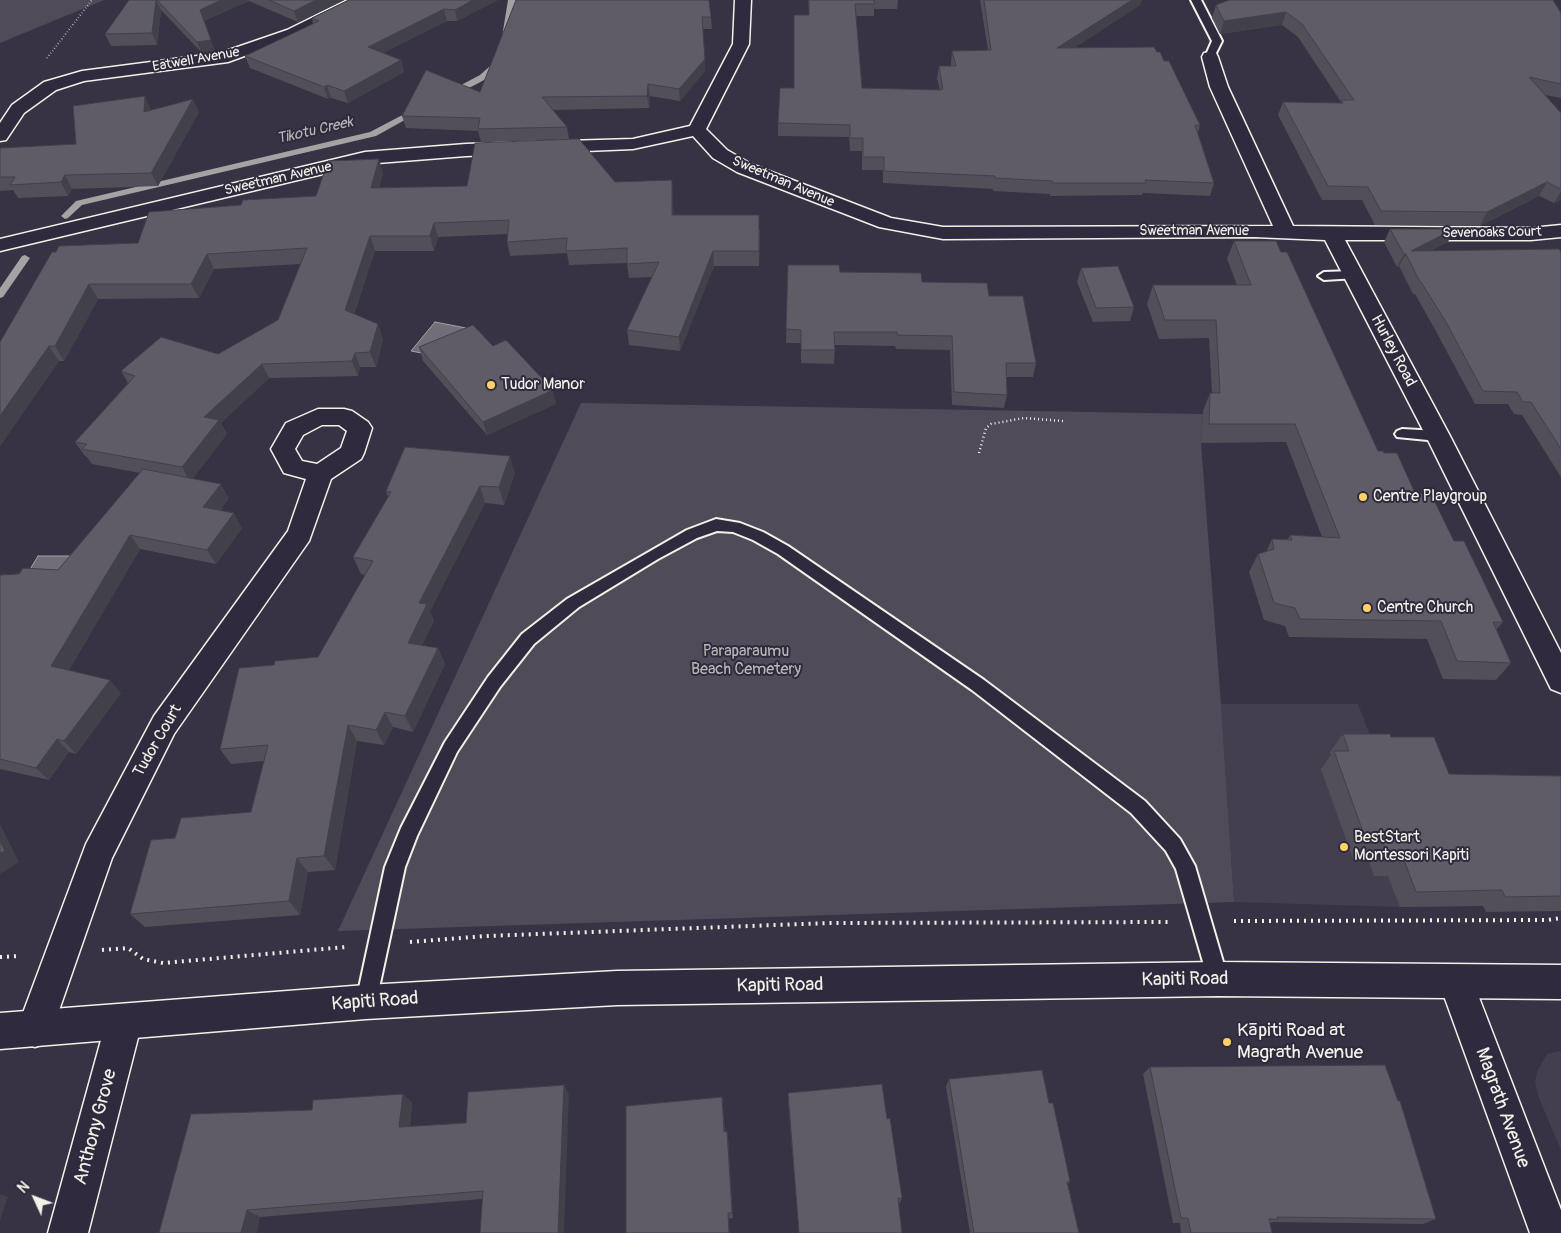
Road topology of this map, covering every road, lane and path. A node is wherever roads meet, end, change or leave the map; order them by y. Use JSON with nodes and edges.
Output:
{"nodes":[{"id":1,"x":92,"y":0,"type":"edge"},
{"id":2,"x":360,"y":0,"type":"edge"},
{"id":3,"x":742,"y":0,"type":"edge"},
{"id":4,"x":1196,"y":0,"type":"edge"},
{"id":5,"x":1210,"y":57,"type":"joint"},
{"id":6,"x":50,"y":86,"type":"junction"},
{"id":7,"x":697,"y":130,"type":"junction"},
{"id":8,"x":0,"y":136,"type":"edge"},
{"id":9,"x":1561,"y":231,"type":"edge"},
{"id":10,"x":1286,"y":232,"type":"junction"},
{"id":11,"x":1332,"y":234,"type":"junction"},
{"id":12,"x":0,"y":245,"type":"edge"},
{"id":13,"x":1353,"y":275,"type":"junction"},
{"id":14,"x":1324,"y":276,"type":"dead end"},
{"id":15,"x":1063,"y":421,"type":"dead end"},
{"id":16,"x":1402,"y":434,"type":"dead end"},
{"id":17,"x":1438,"y":436,"type":"junction"},
{"id":18,"x":979,"y":453,"type":"dead end"},
{"id":19,"x":320,"y":474,"type":"dead end"},
{"id":20,"x":1561,"y":681,"type":"edge"},
{"id":21,"x":1561,"y":918,"type":"edge"},
{"id":22,"x":1202,"y":921,"type":"junction"},
{"id":23,"x":378,"y":945,"type":"junction"},
{"id":24,"x":115,"y":949,"type":"dead end"},
{"id":25,"x":0,"y":957,"type":"edge"},
{"id":26,"x":12,"y":957,"type":"dead end"},
{"id":27,"x":1218,"y":979,"type":"junction"},
{"id":28,"x":1456,"y":982,"type":"junction"},
{"id":29,"x":1561,"y":982,"type":"edge"},
{"id":30,"x":366,"y":1002,"type":"junction"},
{"id":31,"x":124,"y":1022,"type":"junction"},
{"id":32,"x":35,"y":1029,"type":"junction"},
{"id":33,"x":0,"y":1031,"type":"edge"},
{"id":34,"x":68,"y":1233,"type":"edge"},
{"id":35,"x":1550,"y":1233,"type":"edge"}],
"edges":[{"from":1,"to":6,"type":"path"},
{"from":2,"to":6,"type":"street","name":"Eatwell Avenue"},
{"from":3,"to":7,"type":"street"},
{"from":4,"to":5,"type":"lane"},
{"from":5,"to":10,"type":"street"},
{"from":6,"to":8,"type":"street","name":"Eatwell Avenue"},
{"from":7,"to":10,"type":"street","name":"Sweetman Avenue"},
{"from":7,"to":12,"type":"street","name":"Sweetman Avenue"},
{"from":9,"to":11,"type":"street","name":"Sevenoaks Court"},
{"from":10,"to":11,"type":"street"},
{"from":11,"to":13,"type":"street","name":"Hurley Road"},
{"from":13,"to":14,"type":"lane"},
{"from":13,"to":17,"type":"street","name":"Hurley Road"},
{"from":15,"to":18,"type":"path"},
{"from":16,"to":17,"type":"lane"},
{"from":17,"to":20,"type":"street","name":"Hurley Road"},
{"from":19,"to":32,"type":"street","name":"Tudor Court"},
{"from":21,"to":22,"type":"path"},
{"from":22,"to":23,"type":"path"},
{"from":22,"to":23,"type":"lane"},
{"from":22,"to":27,"type":"lane"},
{"from":23,"to":24,"type":"path"},
{"from":23,"to":30,"type":"lane"},
{"from":25,"to":26,"type":"path"},
{"from":27,"to":28,"type":"street","name":"Kapiti Road"},
{"from":27,"to":30,"type":"street","name":"Kapiti Road"},
{"from":28,"to":29,"type":"street","name":"Kapiti Road"},
{"from":28,"to":35,"type":"street","name":"Magrath Avenue"},
{"from":30,"to":31,"type":"street","name":"Kapiti Road"},
{"from":31,"to":32,"type":"street","name":"Kapiti Road"},
{"from":31,"to":34,"type":"street","name":"Anthony Grove"},
{"from":32,"to":33,"type":"street","name":"Kapiti Road"}]}
